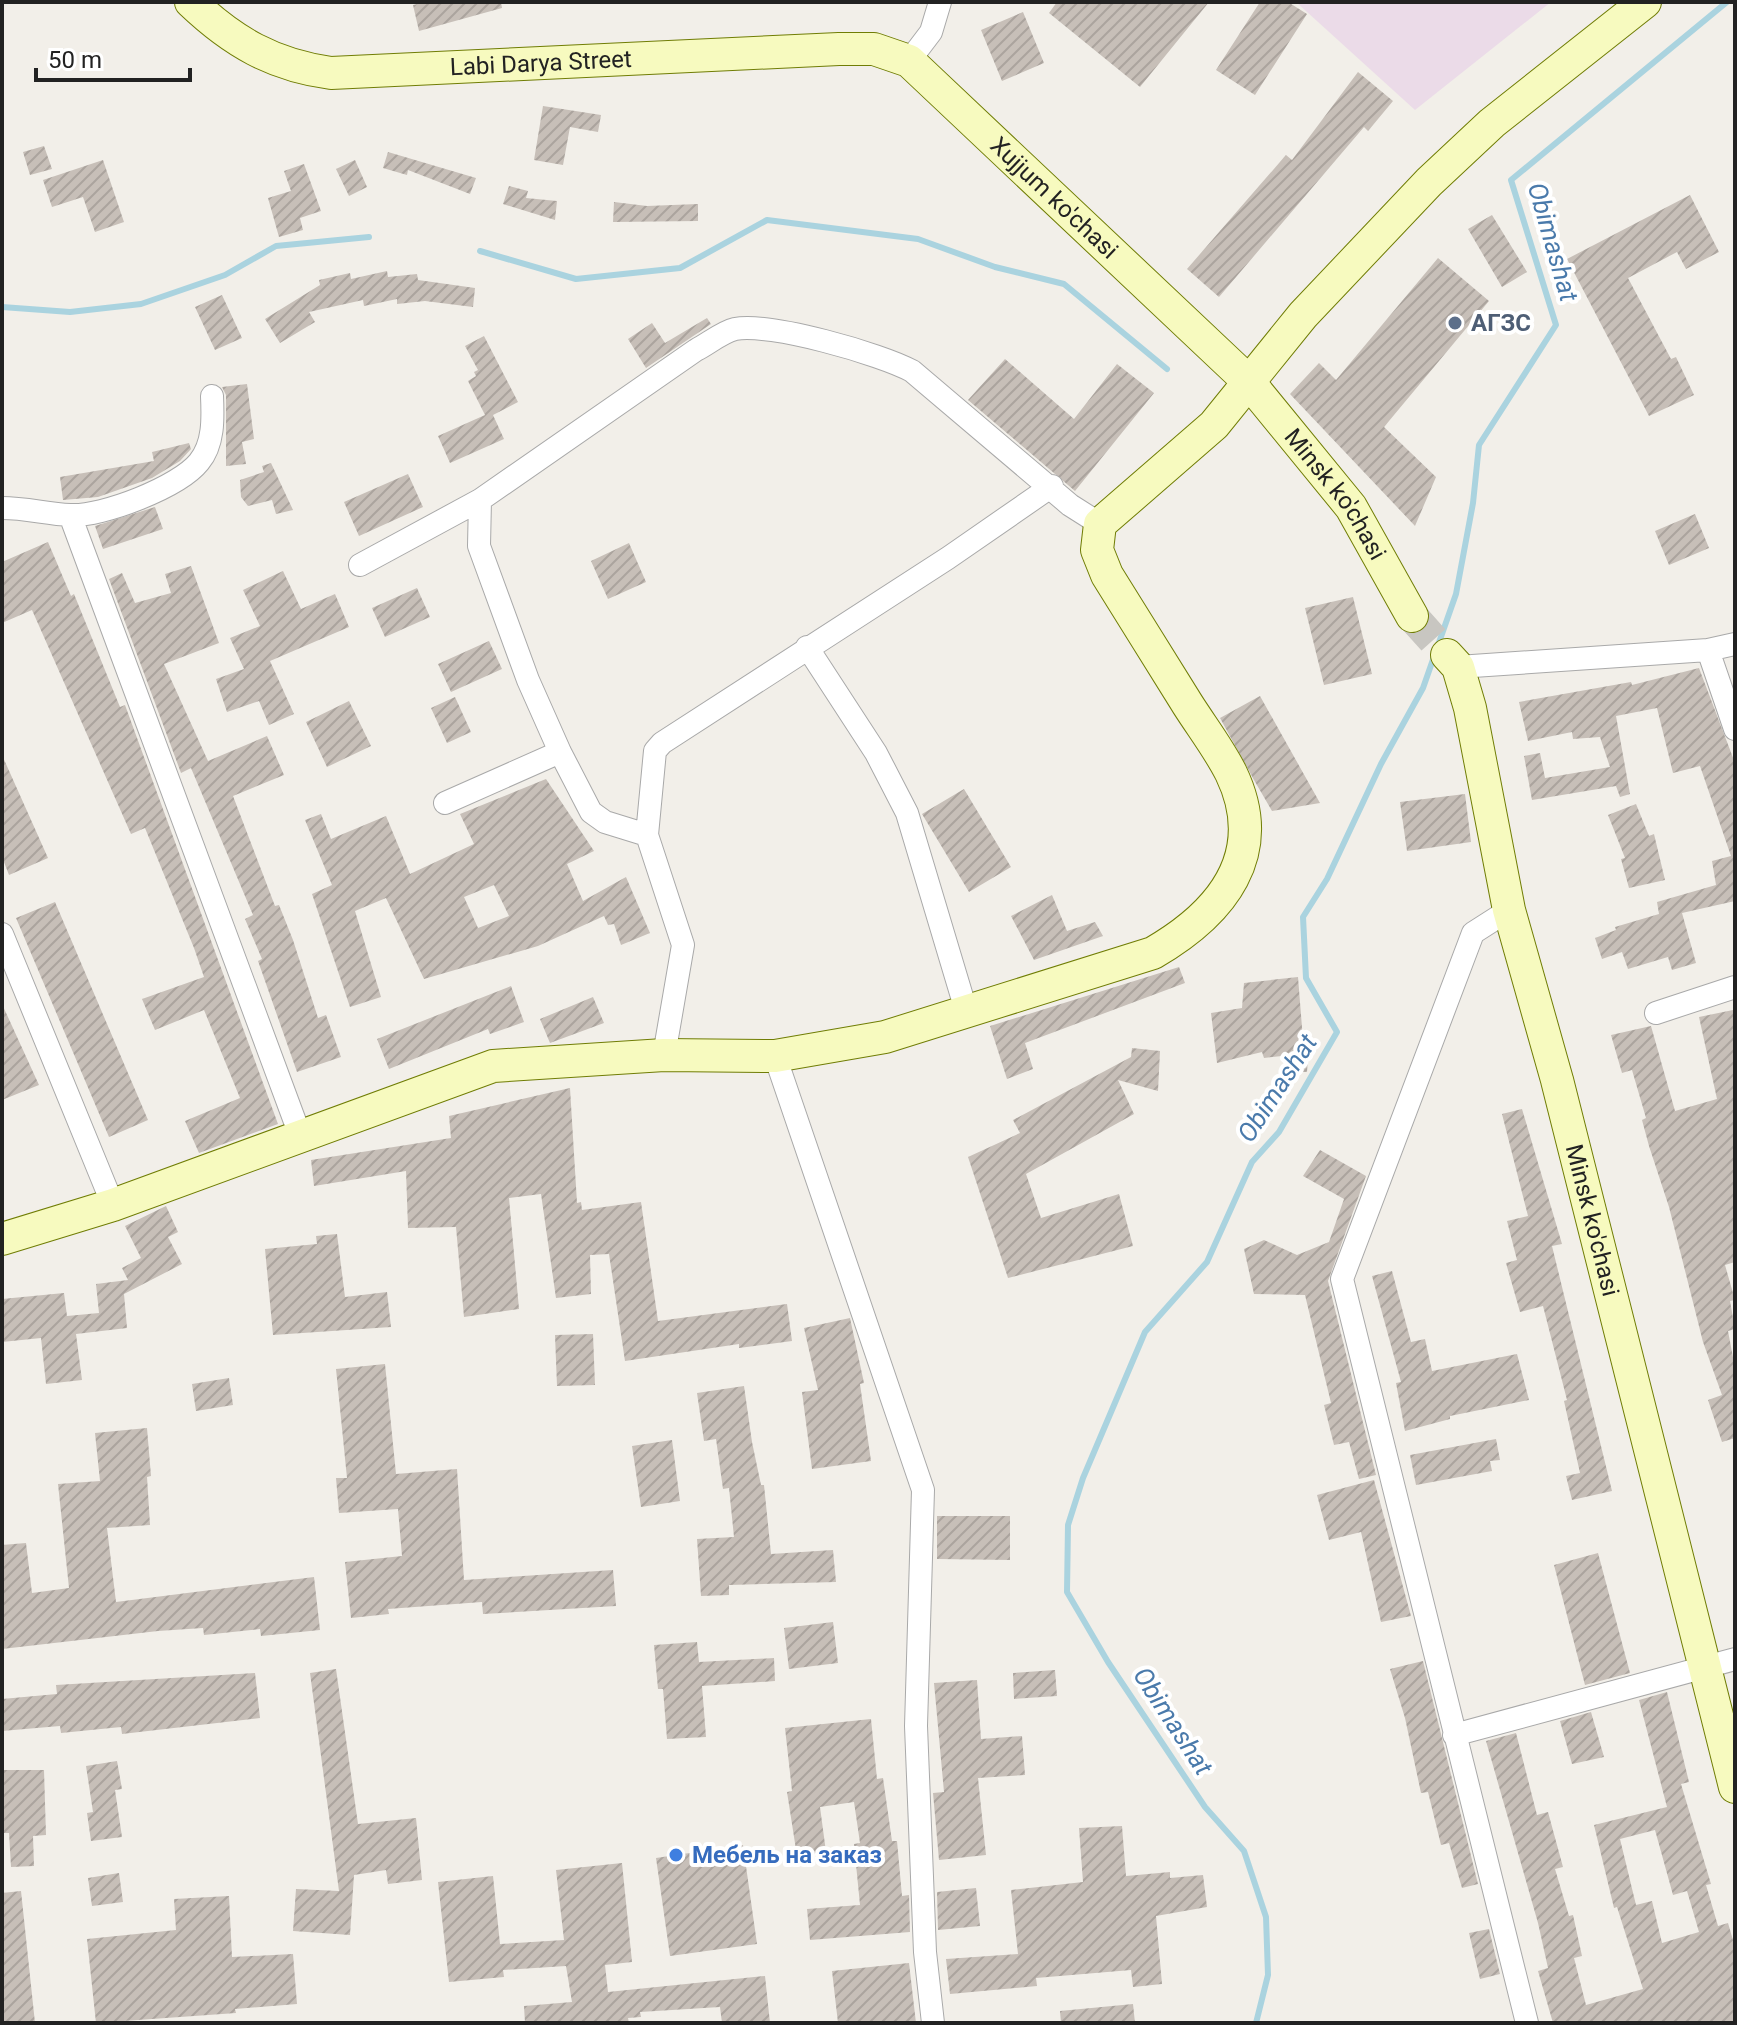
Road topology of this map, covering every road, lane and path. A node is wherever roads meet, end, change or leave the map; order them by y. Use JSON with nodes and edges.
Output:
{"nodes":[{"id":1,"x":191,"y":2,"type":"edge"},
{"id":2,"x":940,"y":2,"type":"edge"},
{"id":3,"x":1645,"y":2,"type":"edge"},
{"id":4,"x":909,"y":61,"type":"junction"},
{"id":5,"x":1248,"y":381,"type":"junction"},
{"id":6,"x":212,"y":396,"type":"dead end"},
{"id":7,"x":1052,"y":486,"type":"junction"},
{"id":8,"x":480,"y":500,"type":"junction"},
{"id":9,"x":2,"y":508,"type":"edge"},
{"id":10,"x":70,"y":515,"type":"junction"},
{"id":11,"x":1100,"y":524,"type":"junction"},
{"id":12,"x":360,"y":565,"type":"dead end"},
{"id":13,"x":1412,"y":616,"type":"tunnel mouth"},
{"id":14,"x":1735,"y":644,"type":"edge"},
{"id":15,"x":807,"y":647,"type":"junction"},
{"id":16,"x":1708,"y":650,"type":"junction"},
{"id":17,"x":1452,"y":661,"type":"joint"},
{"id":18,"x":1735,"y":729,"type":"edge"},
{"id":19,"x":560,"y":752,"type":"junction"},
{"id":20,"x":445,"y":803,"type":"dead end"},
{"id":21,"x":647,"y":835,"type":"junction"},
{"id":22,"x":1509,"y":910,"type":"junction"},
{"id":23,"x":2,"y":934,"type":"edge"},
{"id":24,"x":1735,"y":987,"type":"edge"},
{"id":25,"x":966,"y":1010,"type":"junction"},
{"id":26,"x":1656,"y":1013,"type":"dead end"},
{"id":27,"x":664,"y":1055,"type":"junction"},
{"id":28,"x":775,"y":1056,"type":"junction"},
{"id":29,"x":300,"y":1135,"type":"junction"},
{"id":30,"x":113,"y":1205,"type":"junction"},
{"id":31,"x":2,"y":1239,"type":"edge"},
{"id":32,"x":1735,"y":1659,"type":"edge"},
{"id":33,"x":1703,"y":1667,"type":"junction"},
{"id":34,"x":1454,"y":1735,"type":"junction"},
{"id":35,"x":1735,"y":1787,"type":"edge"},
{"id":36,"x":933,"y":2023,"type":"edge"},
{"id":37,"x":1527,"y":2023,"type":"edge"}],
"edges":[{"from":1,"to":4,"type":"street","name":"Labi Darya Street"},
{"from":2,"to":4,"type":"street"},
{"from":3,"to":5,"type":"street"},
{"from":4,"to":5,"type":"street","name":"Xujjum ko'chasi"},
{"from":5,"to":11,"type":"street"},
{"from":5,"to":13,"type":"street","name":"Minsk ko'chasi"},
{"from":6,"to":10,"type":"street"},
{"from":7,"to":8,"type":"street"},
{"from":7,"to":11,"type":"street"},
{"from":7,"to":15,"type":"street"},
{"from":8,"to":12,"type":"street"},
{"from":8,"to":19,"type":"street"},
{"from":9,"to":10,"type":"street"},
{"from":10,"to":29,"type":"street"},
{"from":11,"to":25,"type":"street"},
{"from":14,"to":16,"type":"street"},
{"from":15,"to":21,"type":"street"},
{"from":15,"to":25,"type":"street"},
{"from":16,"to":17,"type":"street"},
{"from":16,"to":18,"type":"street"},
{"from":17,"to":22,"type":"street","name":"Minsk ko'chasi"},
{"from":19,"to":20,"type":"street"},
{"from":19,"to":21,"type":"street"},
{"from":21,"to":27,"type":"street"},
{"from":22,"to":33,"type":"street","name":"Minsk ko'chasi"},
{"from":22,"to":34,"type":"street"},
{"from":23,"to":30,"type":"street"},
{"from":24,"to":26,"type":"street"},
{"from":25,"to":28,"type":"street"},
{"from":27,"to":28,"type":"street"},
{"from":27,"to":29,"type":"street"},
{"from":28,"to":36,"type":"street"},
{"from":29,"to":30,"type":"street"},
{"from":30,"to":31,"type":"street"},
{"from":32,"to":33,"type":"street"},
{"from":33,"to":34,"type":"street"},
{"from":33,"to":35,"type":"street","name":"Minsk ko'chasi"},
{"from":34,"to":37,"type":"street"}]}
